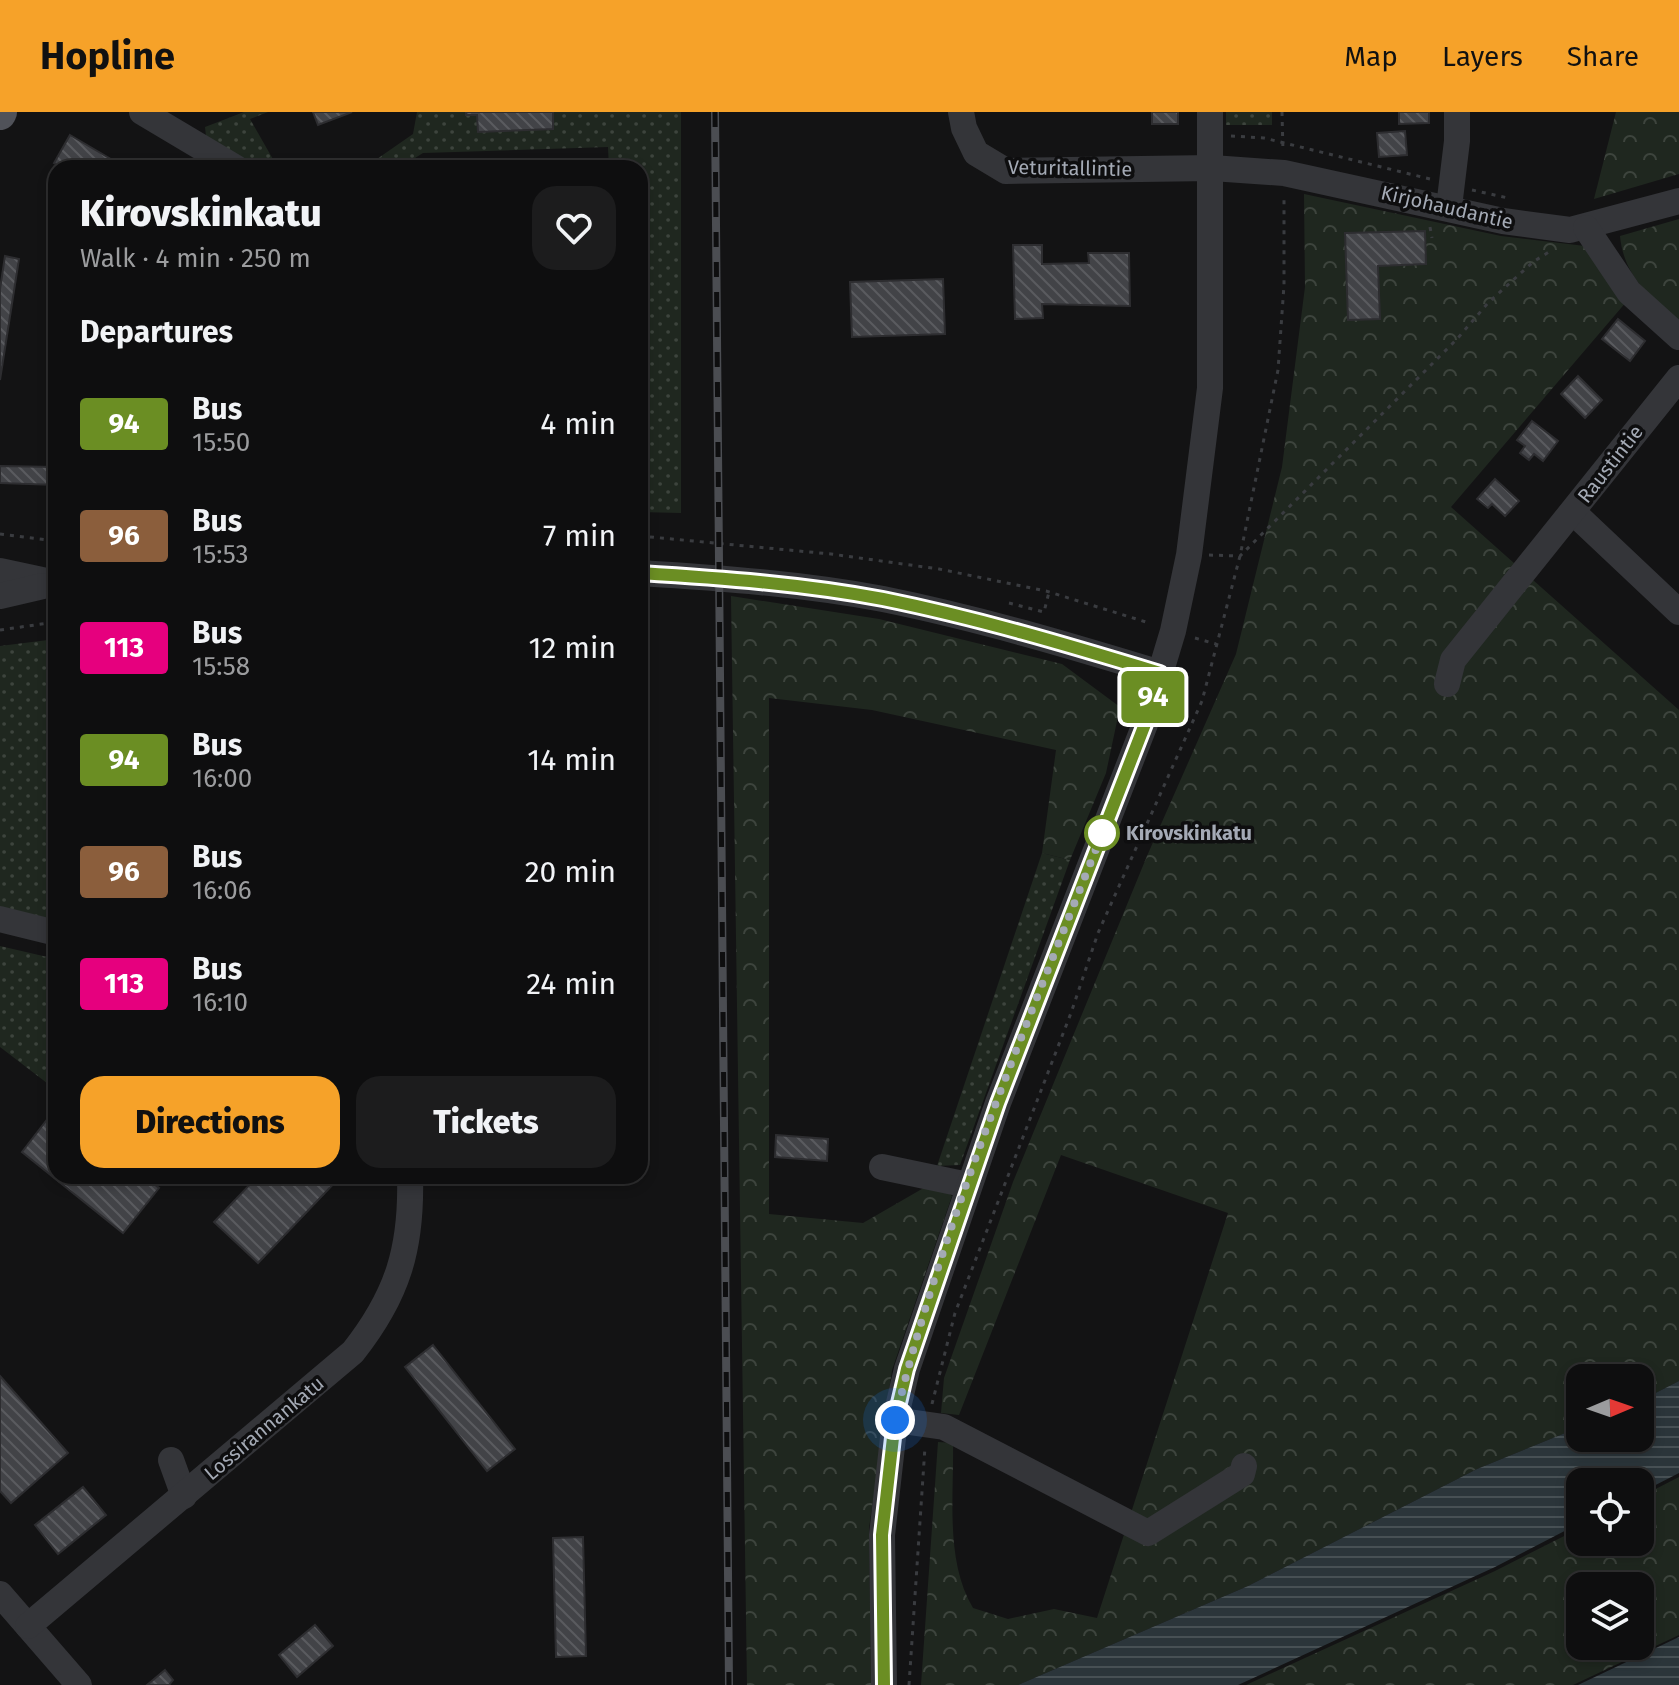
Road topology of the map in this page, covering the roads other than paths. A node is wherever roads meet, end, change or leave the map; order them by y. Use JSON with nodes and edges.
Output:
{"nodes":[{"id":1,"x":142,"y":112,"type":"edge"},
{"id":2,"x":961,"y":112,"type":"edge"},
{"id":3,"x":1210,"y":112,"type":"edge"},
{"id":4,"x":1457,"y":112,"type":"edge"},
{"id":5,"x":223,"y":160,"type":"edge"},
{"id":6,"x":1212,"y":168,"type":"junction"},
{"id":7,"x":1679,"y":201,"type":"edge"},
{"id":8,"x":1449,"y":207,"type":"junction"},
{"id":9,"x":1579,"y":229,"type":"junction"},
{"id":10,"x":1679,"y":337,"type":"edge"},
{"id":11,"x":1679,"y":378,"type":"edge"},
{"id":12,"x":1573,"y":512,"type":"junction"},
{"id":13,"x":0,"y":571,"type":"edge"},
{"id":14,"x":648,"y":573,"type":"edge"},
{"id":15,"x":48,"y":581,"type":"edge"},
{"id":16,"x":48,"y":585,"type":"edge"},
{"id":17,"x":0,"y":596,"type":"edge"},
{"id":18,"x":1679,"y":612,"type":"edge"},
{"id":19,"x":1160,"y":673,"type":"junction"},
{"id":20,"x":1447,"y":684,"type":"dead end"},
{"id":21,"x":0,"y":919,"type":"edge"},
{"id":22,"x":48,"y":931,"type":"edge"},
{"id":23,"x":882,"y":1167,"type":"dead end"},
{"id":24,"x":410,"y":1184,"type":"edge"},
{"id":25,"x":968,"y":1185,"type":"junction"},
{"id":26,"x":895,"y":1420,"type":"junction"},
{"id":27,"x":171,"y":1460,"type":"dead end"},
{"id":28,"x":1244,"y":1466,"type":"dead end"},
{"id":29,"x":184,"y":1496,"type":"junction"},
{"id":30,"x":0,"y":1594,"type":"edge"},
{"id":31,"x":28,"y":1626,"type":"junction"},
{"id":32,"x":79,"y":1685,"type":"edge"},
{"id":33,"x":884,"y":1685,"type":"edge"}],
"edges":[{"from":1,"to":5,"type":"street"},
{"from":2,"to":6,"type":"street","name":"Veturitallintie"},
{"from":3,"to":6,"type":"street"},
{"from":4,"to":8,"type":"street"},
{"from":6,"to":8,"type":"street","name":"Kirjohaudantie"},
{"from":6,"to":19,"type":"street"},
{"from":7,"to":9,"type":"street","name":"Kirjohaudantie"},
{"from":8,"to":9,"type":"street","name":"Kirjohaudantie"},
{"from":9,"to":10,"type":"street"},
{"from":11,"to":12,"type":"street","name":"Raustintie"},
{"from":12,"to":18,"type":"street","name":"Raustintie"},
{"from":12,"to":20,"type":"street"},
{"from":13,"to":15,"type":"street"},
{"from":14,"to":19,"type":"street"},
{"from":16,"to":17,"type":"street"},
{"from":19,"to":25,"type":"street"},
{"from":21,"to":22,"type":"street"},
{"from":23,"to":25,"type":"street"},
{"from":24,"to":29,"type":"street","name":"Lossirannankatu"},
{"from":25,"to":26,"type":"street"},
{"from":26,"to":28,"type":"street"},
{"from":26,"to":33,"type":"street"},
{"from":27,"to":29,"type":"street"},
{"from":29,"to":31,"type":"street","name":"Lossirannankatu"},
{"from":30,"to":31,"type":"street"},
{"from":31,"to":32,"type":"street"}]}
